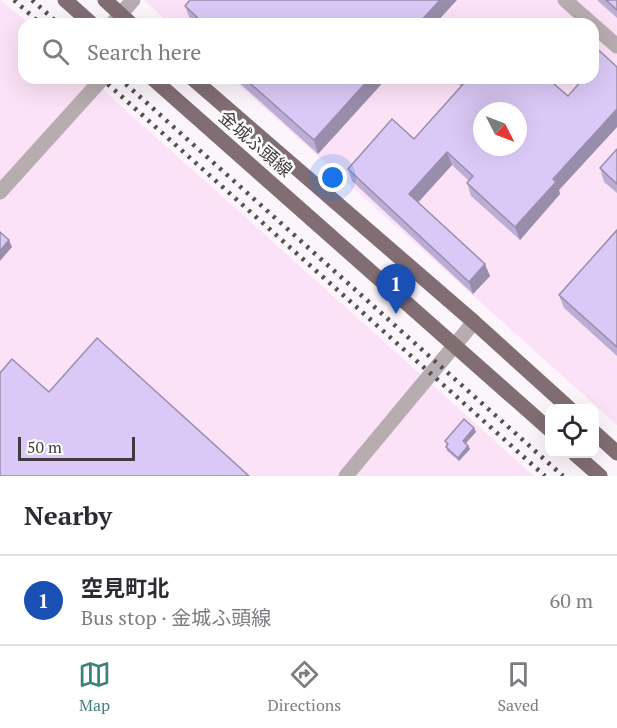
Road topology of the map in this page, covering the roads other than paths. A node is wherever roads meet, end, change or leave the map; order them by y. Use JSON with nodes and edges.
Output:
{"nodes":[{"id":1,"x":65,"y":0,"type":"edge"},
{"id":2,"x":105,"y":0,"type":"edge"},
{"id":3,"x":133,"y":0,"type":"edge"},
{"id":4,"x":565,"y":0,"type":"edge"},
{"id":5,"x":85,"y":18,"type":"edge"},
{"id":6,"x":119,"y":18,"type":"edge"},
{"id":7,"x":123,"y":18,"type":"edge"},
{"id":8,"x":586,"y":18,"type":"edge"},
{"id":9,"x":599,"y":30,"type":"edge"},
{"id":10,"x":617,"y":46,"type":"edge"},
{"id":11,"x":98,"y":84,"type":"edge"},
{"id":12,"x":159,"y":84,"type":"edge"},
{"id":13,"x":199,"y":84,"type":"edge"},
{"id":14,"x":0,"y":192,"type":"edge"},
{"id":15,"x":474,"y":322,"type":"junction"},
{"id":16,"x":455,"y":343,"type":"junction"},
{"id":17,"x":565,"y":404,"type":"edge"},
{"id":18,"x":545,"y":426,"type":"edge"},
{"id":19,"x":599,"y":437,"type":"edge"},
{"id":20,"x":617,"y":453,"type":"edge"},
{"id":21,"x":580,"y":458,"type":"edge"},
{"id":22,"x":346,"y":476,"type":"edge"},
{"id":23,"x":600,"y":476,"type":"edge"}],
"edges":[{"from":1,"to":5,"type":"main road"},
{"from":2,"to":6,"type":"main road"},
{"from":3,"to":7,"type":"street"},
{"from":4,"to":8,"type":"street"},
{"from":9,"to":10,"type":"street"},
{"from":11,"to":14,"type":"street"},
{"from":12,"to":16,"type":"main road","name":"金城ふ頭線"},
{"from":13,"to":15,"type":"main road","name":"金城ふ頭線"},
{"from":15,"to":16,"type":"street"},
{"from":15,"to":17,"type":"main road","name":"金城ふ頭線"},
{"from":16,"to":18,"type":"main road","name":"金城ふ頭線"},
{"from":16,"to":22,"type":"street"},
{"from":19,"to":20,"type":"main road"},
{"from":21,"to":23,"type":"main road"}]}
